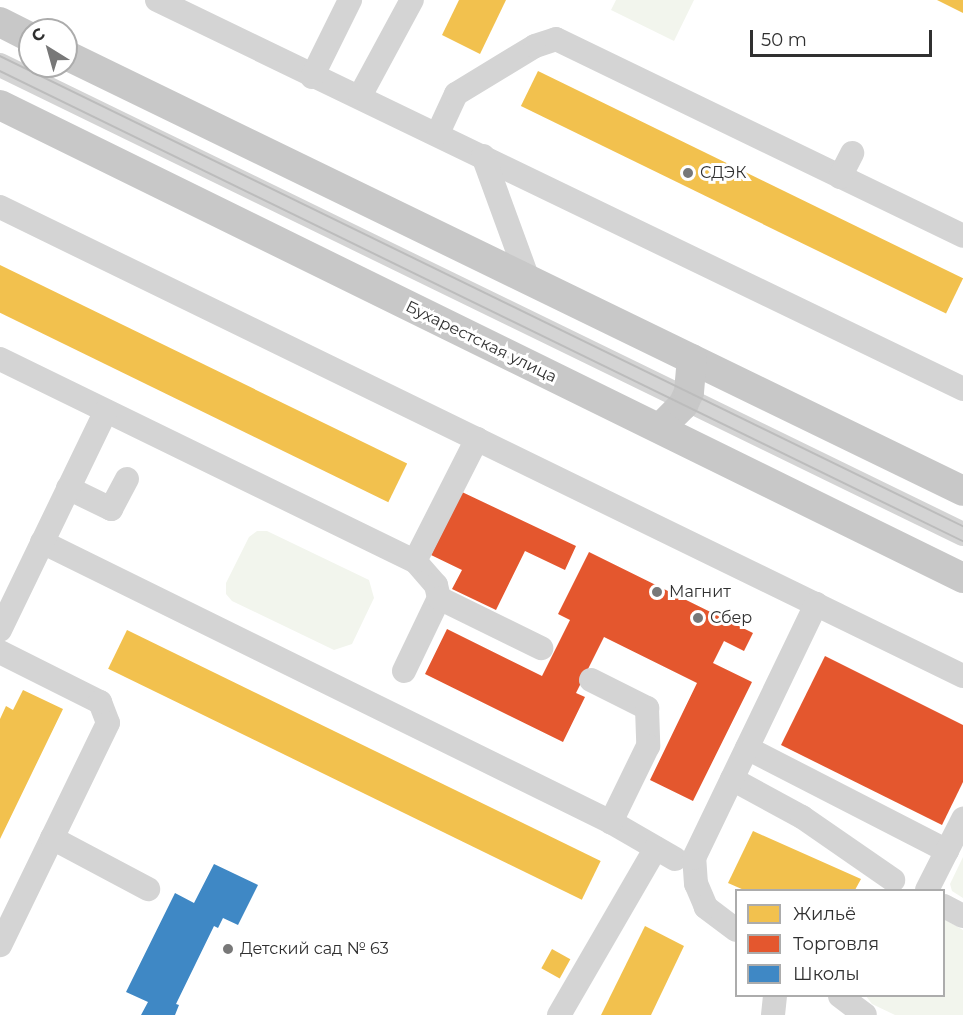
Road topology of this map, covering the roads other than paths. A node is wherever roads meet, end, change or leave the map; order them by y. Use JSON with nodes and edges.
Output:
{"nodes":[{"id":1,"x":157,"y":0,"type":"edge"},
{"id":2,"x":350,"y":0,"type":"edge"},
{"id":3,"x":412,"y":0,"type":"edge"},
{"id":4,"x":0,"y":22,"type":"edge"},
{"id":5,"x":18,"y":31,"type":"edge"},
{"id":6,"x":78,"y":61,"type":"edge"},
{"id":7,"x":0,"y":65,"type":"edge"},
{"id":8,"x":312,"y":77,"type":"junction"},
{"id":9,"x":360,"y":96,"type":"junction"},
{"id":10,"x":0,"y":105,"type":"edge"},
{"id":11,"x":438,"y":133,"type":"junction"},
{"id":12,"x":852,"y":153,"type":"dead end"},
{"id":13,"x":483,"y":156,"type":"junction"},
{"id":14,"x":840,"y":177,"type":"junction"},
{"id":15,"x":0,"y":207,"type":"edge"},
{"id":16,"x":963,"y":236,"type":"edge"},
{"id":17,"x":528,"y":279,"type":"junction"},
{"id":18,"x":0,"y":359,"type":"edge"},
{"id":19,"x":692,"y":359,"type":"junction"},
{"id":20,"x":963,"y":389,"type":"edge"},
{"id":21,"x":686,"y":399,"type":"junction"},
{"id":22,"x":106,"y":411,"type":"junction"},
{"id":23,"x":660,"y":428,"type":"junction"},
{"id":24,"x":477,"y":439,"type":"junction"},
{"id":25,"x":127,"y":479,"type":"dead end"},
{"id":26,"x":68,"y":488,"type":"junction"},
{"id":27,"x":963,"y":491,"type":"edge"},
{"id":28,"x":963,"y":534,"type":"edge"},
{"id":29,"x":42,"y":542,"type":"junction"},
{"id":30,"x":415,"y":561,"type":"junction"},
{"id":31,"x":963,"y":578,"type":"edge"},
{"id":32,"x":9,"y":588,"type":"edge"},
{"id":33,"x":439,"y":598,"type":"junction"},
{"id":34,"x":816,"y":604,"type":"junction"},
{"id":35,"x":0,"y":630,"type":"edge"},
{"id":36,"x":541,"y":648,"type":"dead end"},
{"id":37,"x":0,"y":652,"type":"edge"},
{"id":38,"x":404,"y":670,"type":"dead end"},
{"id":39,"x":963,"y":676,"type":"edge"},
{"id":40,"x":591,"y":680,"type":"dead end"},
{"id":41,"x":747,"y":748,"type":"junction"},
{"id":42,"x":732,"y":779,"type":"junction"},
{"id":43,"x":963,"y":819,"type":"edge"},
{"id":44,"x":611,"y":822,"type":"junction"},
{"id":45,"x":52,"y":838,"type":"junction"},
{"id":46,"x":947,"y":851,"type":"junction"},
{"id":47,"x":668,"y":857,"type":"junction"},
{"id":48,"x":890,"y":885,"type":"edge"},
{"id":49,"x":148,"y":889,"type":"dead end"},
{"id":50,"x":907,"y":889,"type":"edge"},
{"id":51,"x":928,"y":889,"type":"edge"},
{"id":52,"x":945,"y":907,"type":"edge"},
{"id":53,"x":963,"y":916,"type":"edge"},
{"id":54,"x":735,"y":929,"type":"edge"},
{"id":55,"x":0,"y":945,"type":"edge"},
{"id":56,"x":775,"y":997,"type":"edge"},
{"id":57,"x":841,"y":997,"type":"edge"},
{"id":58,"x":559,"y":1015,"type":"edge"},
{"id":59,"x":773,"y":1015,"type":"edge"},
{"id":60,"x":865,"y":1015,"type":"edge"}],
"edges":[{"from":1,"to":8,"type":"street"},
{"from":2,"to":8,"type":"street"},
{"from":3,"to":9,"type":"street"},
{"from":4,"to":5,"type":"main road"},
{"from":6,"to":17,"type":"main road"},
{"from":7,"to":21,"type":"street"},
{"from":8,"to":9,"type":"street"},
{"from":9,"to":11,"type":"street"},
{"from":10,"to":23,"type":"main road","name":"Бухарестская улица"},
{"from":11,"to":13,"type":"street"},
{"from":11,"to":14,"type":"street"},
{"from":12,"to":14,"type":"street"},
{"from":13,"to":17,"type":"street"},
{"from":13,"to":20,"type":"street"},
{"from":14,"to":16,"type":"street"},
{"from":15,"to":24,"type":"street"},
{"from":17,"to":19,"type":"main road"},
{"from":18,"to":22,"type":"street"},
{"from":19,"to":21,"type":"main road"},
{"from":19,"to":27,"type":"main road"},
{"from":21,"to":23,"type":"main road"},
{"from":21,"to":28,"type":"street"},
{"from":22,"to":26,"type":"street"},
{"from":22,"to":30,"type":"street"},
{"from":23,"to":31,"type":"main road","name":"Бухарестская улица"},
{"from":24,"to":30,"type":"street"},
{"from":24,"to":34,"type":"street"},
{"from":25,"to":26,"type":"street"},
{"from":26,"to":29,"type":"street"},
{"from":29,"to":32,"type":"street"},
{"from":29,"to":44,"type":"street"},
{"from":30,"to":33,"type":"street"},
{"from":32,"to":35,"type":"street"},
{"from":33,"to":36,"type":"street"},
{"from":33,"to":38,"type":"street"},
{"from":34,"to":39,"type":"street"},
{"from":34,"to":41,"type":"street"},
{"from":37,"to":45,"type":"street"},
{"from":40,"to":44,"type":"street"},
{"from":41,"to":42,"type":"street"},
{"from":41,"to":46,"type":"street"},
{"from":42,"to":47,"type":"street"},
{"from":42,"to":48,"type":"street"},
{"from":43,"to":46,"type":"street"},
{"from":44,"to":47,"type":"street"},
{"from":45,"to":49,"type":"street"},
{"from":45,"to":55,"type":"street"},
{"from":46,"to":51,"type":"street"},
{"from":47,"to":54,"type":"street"},
{"from":47,"to":58,"type":"street"},
{"from":48,"to":50,"type":"street"},
{"from":52,"to":53,"type":"street"},
{"from":56,"to":59,"type":"street"},
{"from":57,"to":60,"type":"street"}]}
